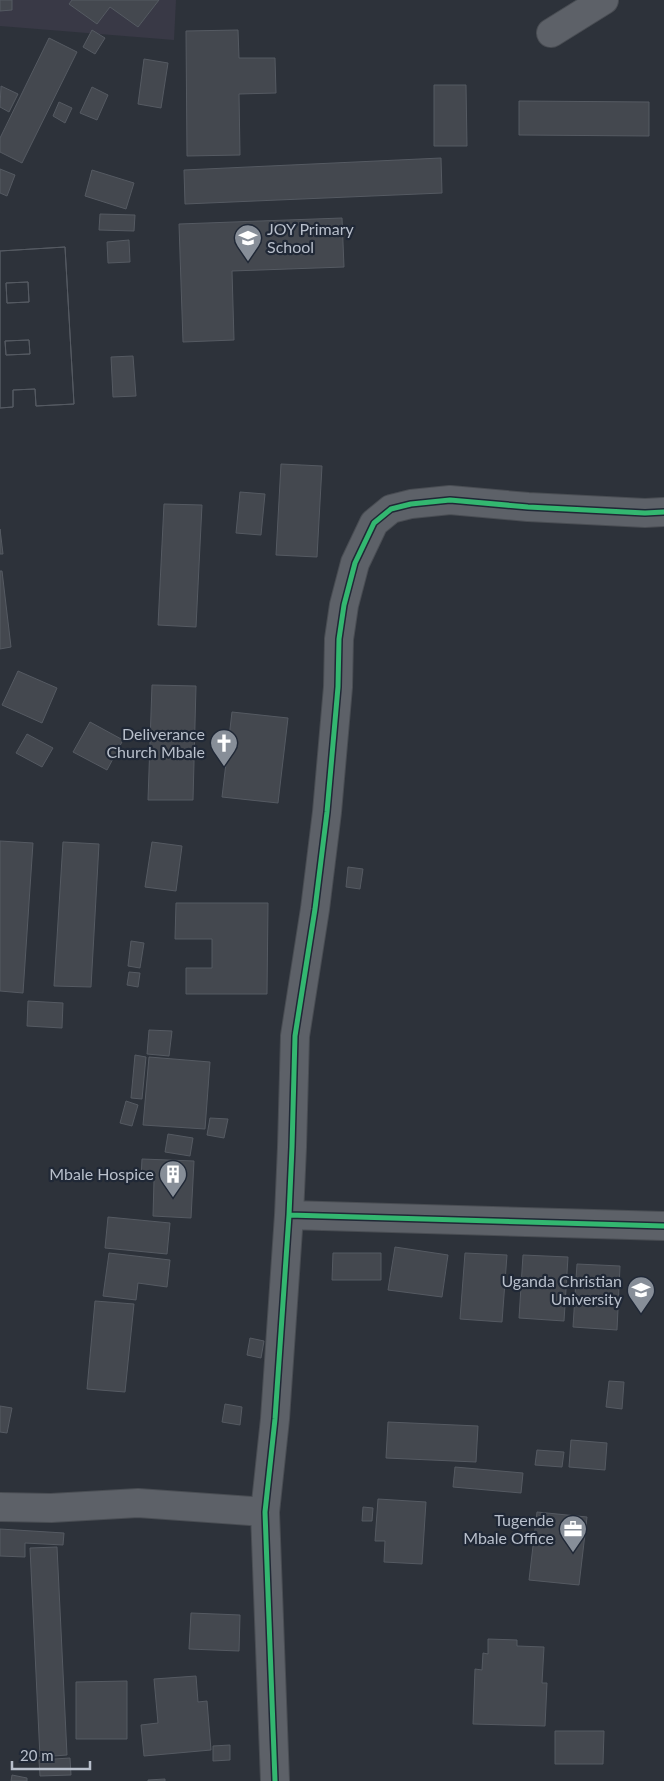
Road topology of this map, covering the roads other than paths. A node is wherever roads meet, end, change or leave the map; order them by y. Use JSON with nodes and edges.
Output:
{"nodes":[{"id":1,"x":604,"y":0,"type":"edge"},
{"id":2,"x":551,"y":33,"type":"dead end"},
{"id":3,"x":664,"y":512,"type":"edge"},
{"id":4,"x":289,"y":1215,"type":"junction"},
{"id":5,"x":664,"y":1226,"type":"edge"},
{"id":6,"x":0,"y":1507,"type":"edge"},
{"id":7,"x":265,"y":1512,"type":"junction"},
{"id":8,"x":275,"y":1781,"type":"edge"}],
"edges":[{"from":1,"to":2,"type":"street"},
{"from":3,"to":4,"type":"street"},
{"from":4,"to":5,"type":"street"},
{"from":4,"to":7,"type":"street"},
{"from":6,"to":7,"type":"street"},
{"from":7,"to":8,"type":"street"}]}
